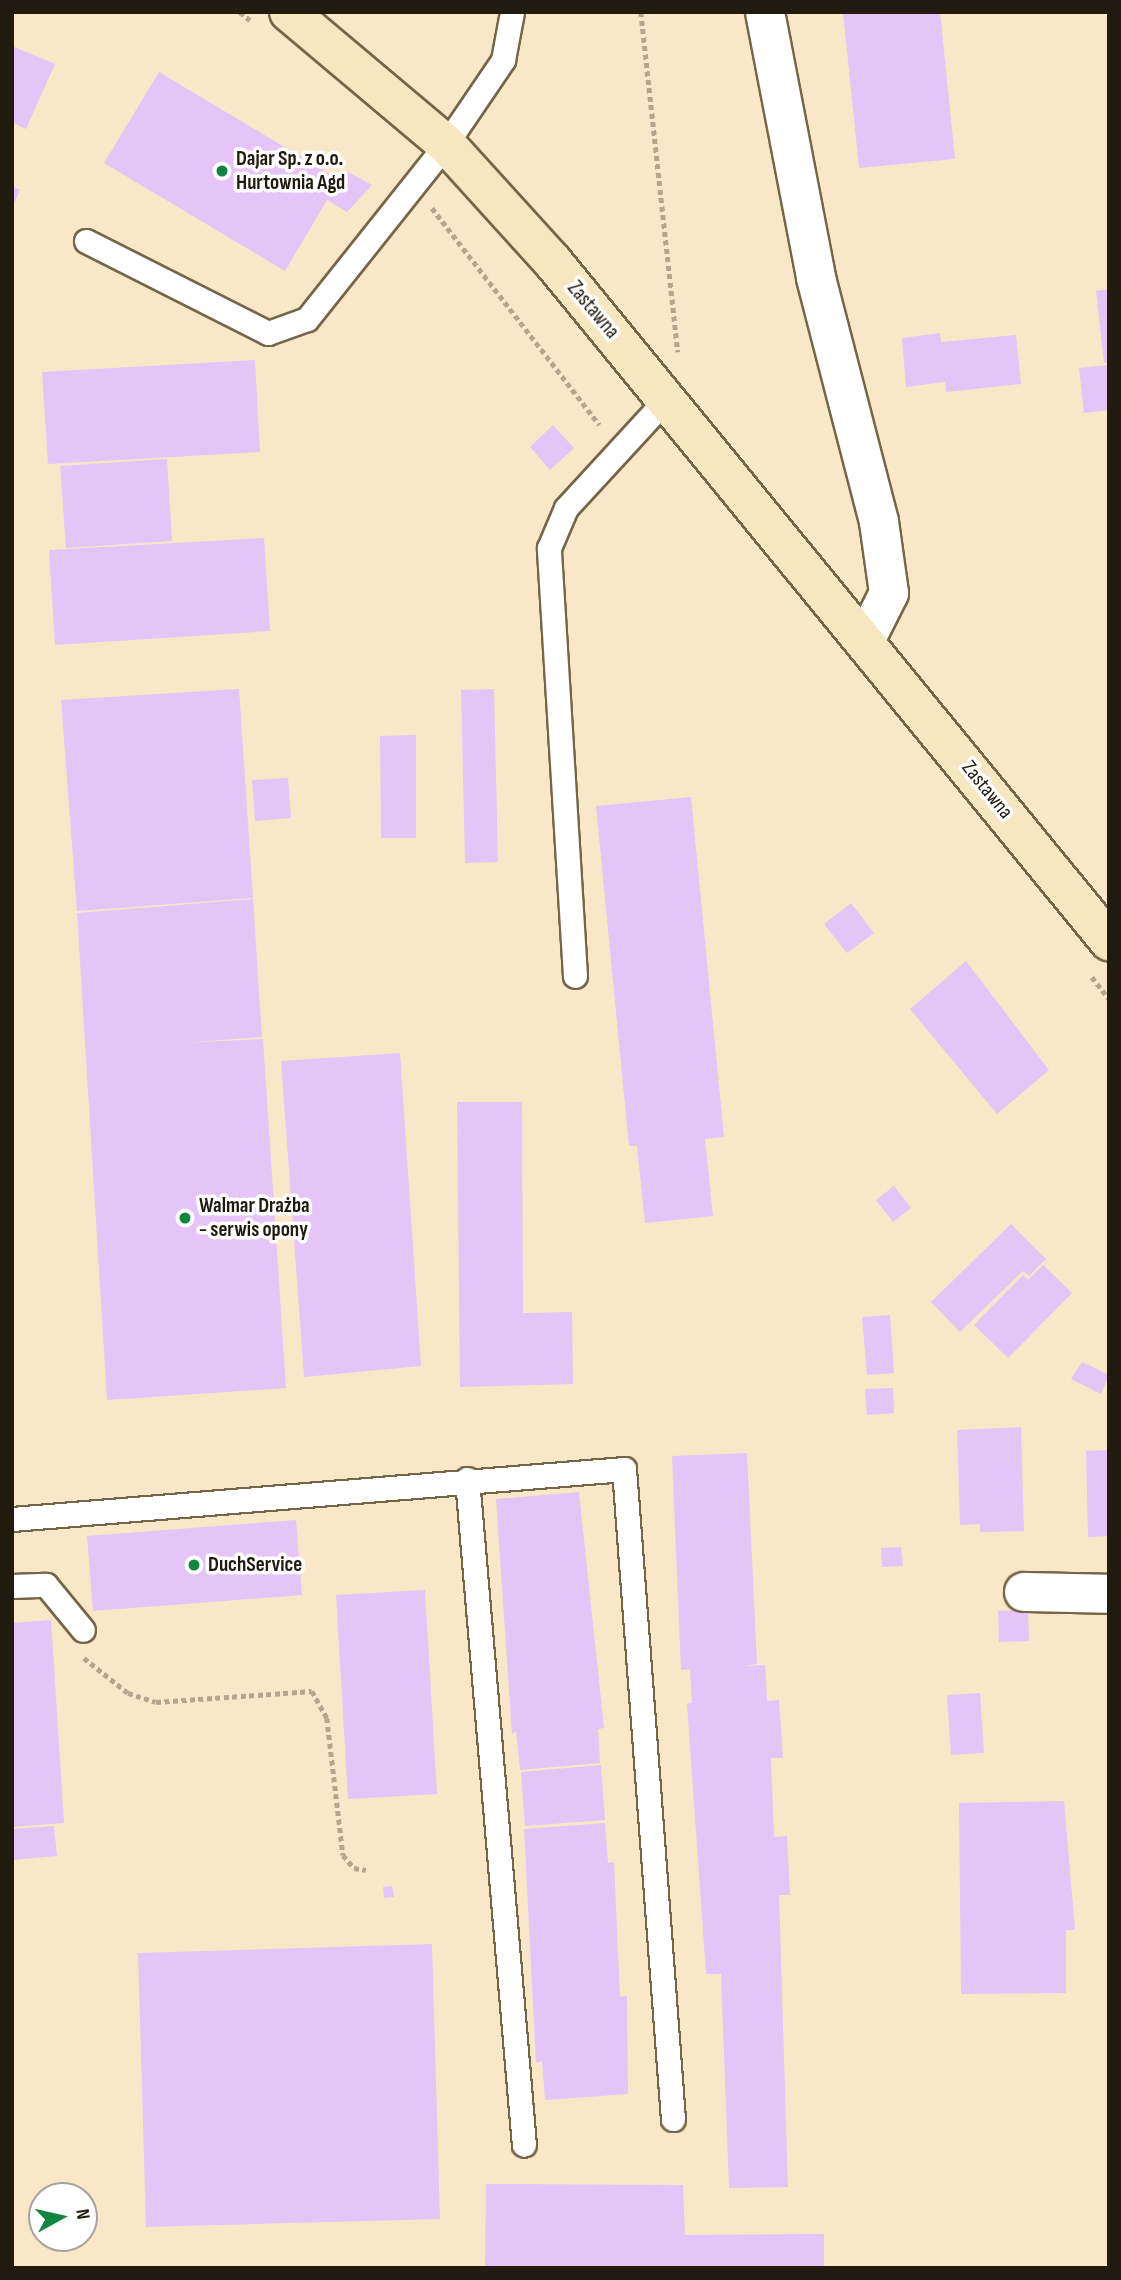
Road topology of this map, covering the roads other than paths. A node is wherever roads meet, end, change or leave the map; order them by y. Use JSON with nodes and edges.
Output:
{"nodes":[{"id":1,"x":512,"y":12,"type":"edge"},
{"id":2,"x":765,"y":12,"type":"edge"},
{"id":3,"x":275,"y":21,"type":"edge"},
{"id":4,"x":446,"y":144,"type":"junction"},
{"id":5,"x":86,"y":241,"type":"dead end"},
{"id":6,"x":667,"y":398,"type":"junction"},
{"id":7,"x":866,"y":639,"type":"junction"},
{"id":8,"x":1109,"y":941,"type":"edge"},
{"id":9,"x":575,"y":976,"type":"dead end"},
{"id":10,"x":467,"y":1479,"type":"junction"},
{"id":11,"x":12,"y":1519,"type":"edge"},
{"id":12,"x":12,"y":1586,"type":"edge"},
{"id":13,"x":1024,"y":1592,"type":"dead end"},
{"id":14,"x":1109,"y":1594,"type":"edge"},
{"id":15,"x":83,"y":1630,"type":"road end"},
{"id":16,"x":673,"y":2119,"type":"dead end"},
{"id":17,"x":524,"y":2145,"type":"dead end"}],
"edges":[{"from":1,"to":4,"type":"lane"},
{"from":2,"to":7,"type":"street"},
{"from":3,"to":4,"type":"main road","name":"Zastawna"},
{"from":4,"to":5,"type":"lane"},
{"from":4,"to":6,"type":"main road","name":"Zastawna"},
{"from":6,"to":7,"type":"main road","name":"Zastawna"},
{"from":6,"to":9,"type":"lane"},
{"from":7,"to":8,"type":"main road","name":"Zastawna"},
{"from":10,"to":11,"type":"lane"},
{"from":10,"to":16,"type":"lane"},
{"from":10,"to":17,"type":"lane"},
{"from":12,"to":15,"type":"lane"},
{"from":13,"to":14,"type":"street"}]}
